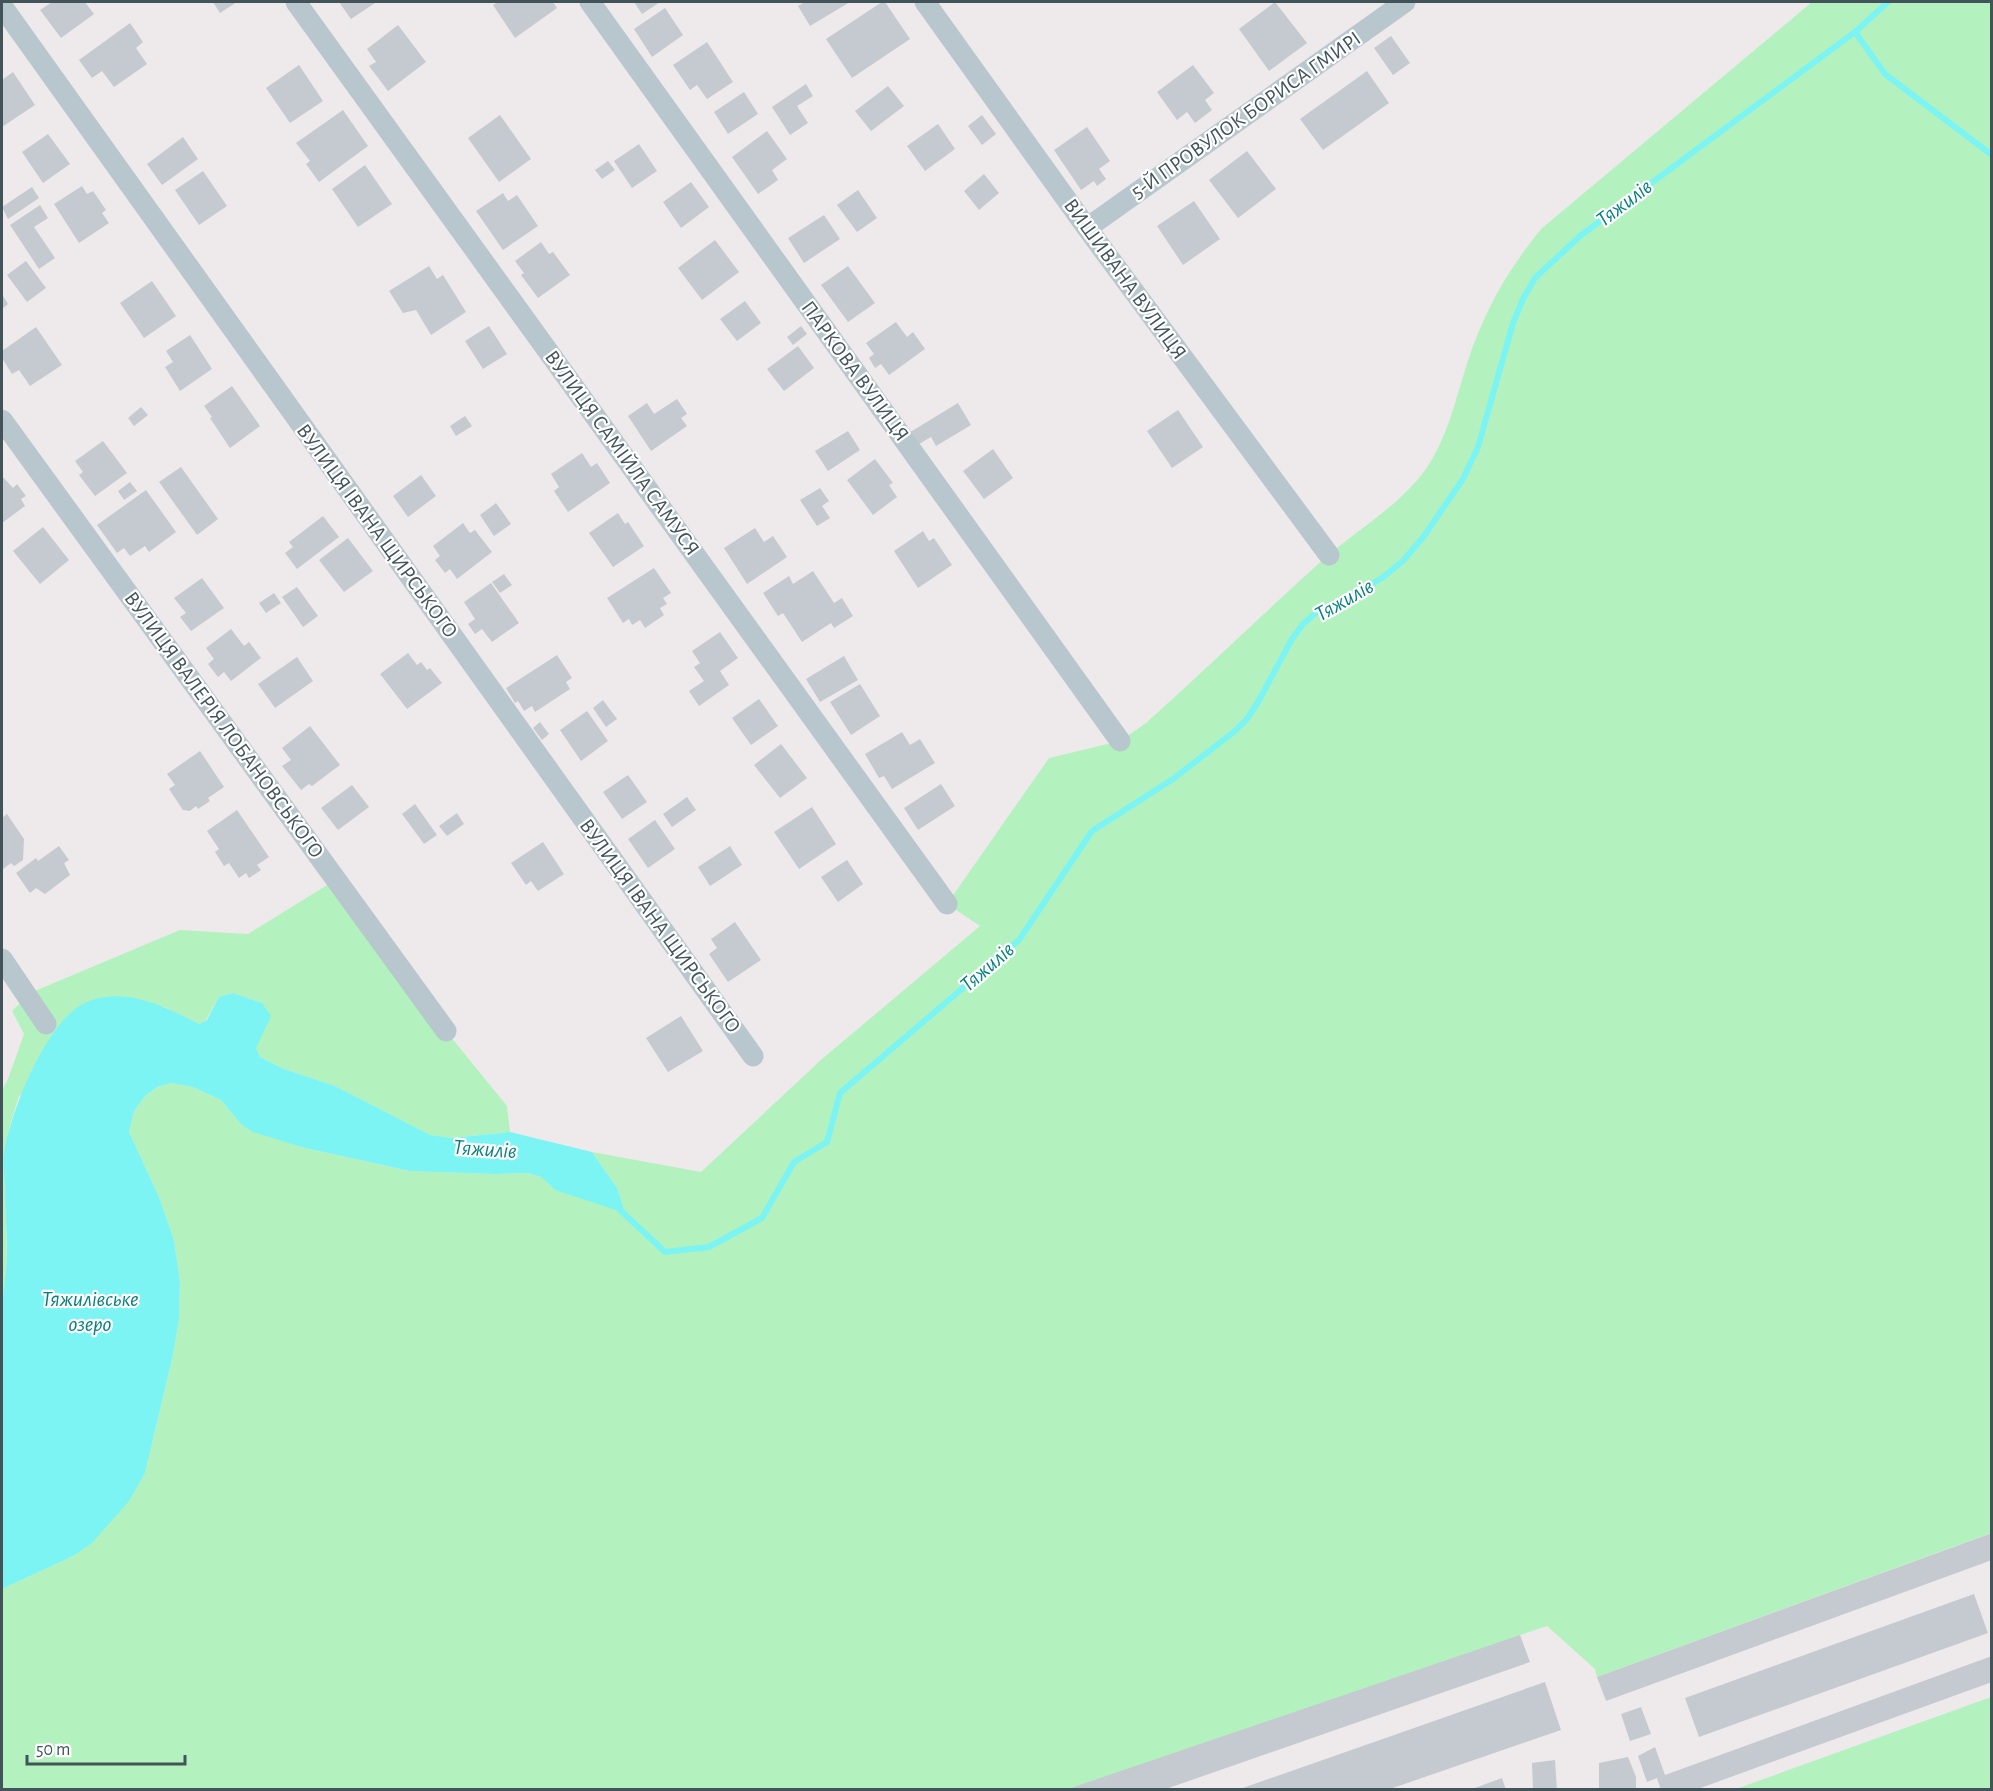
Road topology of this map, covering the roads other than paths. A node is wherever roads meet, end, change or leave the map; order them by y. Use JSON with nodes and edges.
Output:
{"nodes":[{"id":1,"x":296,"y":2,"type":"edge"},
{"id":2,"x":590,"y":2,"type":"edge"},
{"id":3,"x":925,"y":2,"type":"edge"},
{"id":4,"x":1405,"y":2,"type":"edge"},
{"id":5,"x":2,"y":6,"type":"edge"},
{"id":6,"x":1087,"y":228,"type":"junction"},
{"id":7,"x":2,"y":420,"type":"edge"},
{"id":8,"x":1329,"y":555,"type":"dead end"},
{"id":9,"x":1120,"y":741,"type":"dead end"},
{"id":10,"x":947,"y":904,"type":"dead end"},
{"id":11,"x":2,"y":959,"type":"edge"},
{"id":12,"x":46,"y":1024,"type":"dead end"},
{"id":13,"x":446,"y":1030,"type":"dead end"},
{"id":14,"x":753,"y":1056,"type":"dead end"}],
"edges":[{"from":1,"to":10,"type":"street","name":"ВУЛИЦЯ САМІЙЛА САМУСЯ"},
{"from":2,"to":9,"type":"street","name":"ПАРКОВА ВУЛИЦЯ"},
{"from":3,"to":6,"type":"street","name":"ВИШИВАНА ВУЛИЦЯ"},
{"from":4,"to":6,"type":"street","name":"5-Й ПРОВУЛОК БОРИСА ГМИРІ"},
{"from":5,"to":14,"type":"street","name":"ВУЛИЦЯ ІВАНА ЩИРСЬКОГО"},
{"from":6,"to":8,"type":"street","name":"ВИШИВАНА ВУЛИЦЯ"},
{"from":7,"to":13,"type":"street","name":"ВУЛИЦЯ ВАЛЕРІЯ ЛОБАНОВСЬКОГО"},
{"from":11,"to":12,"type":"street"}]}
